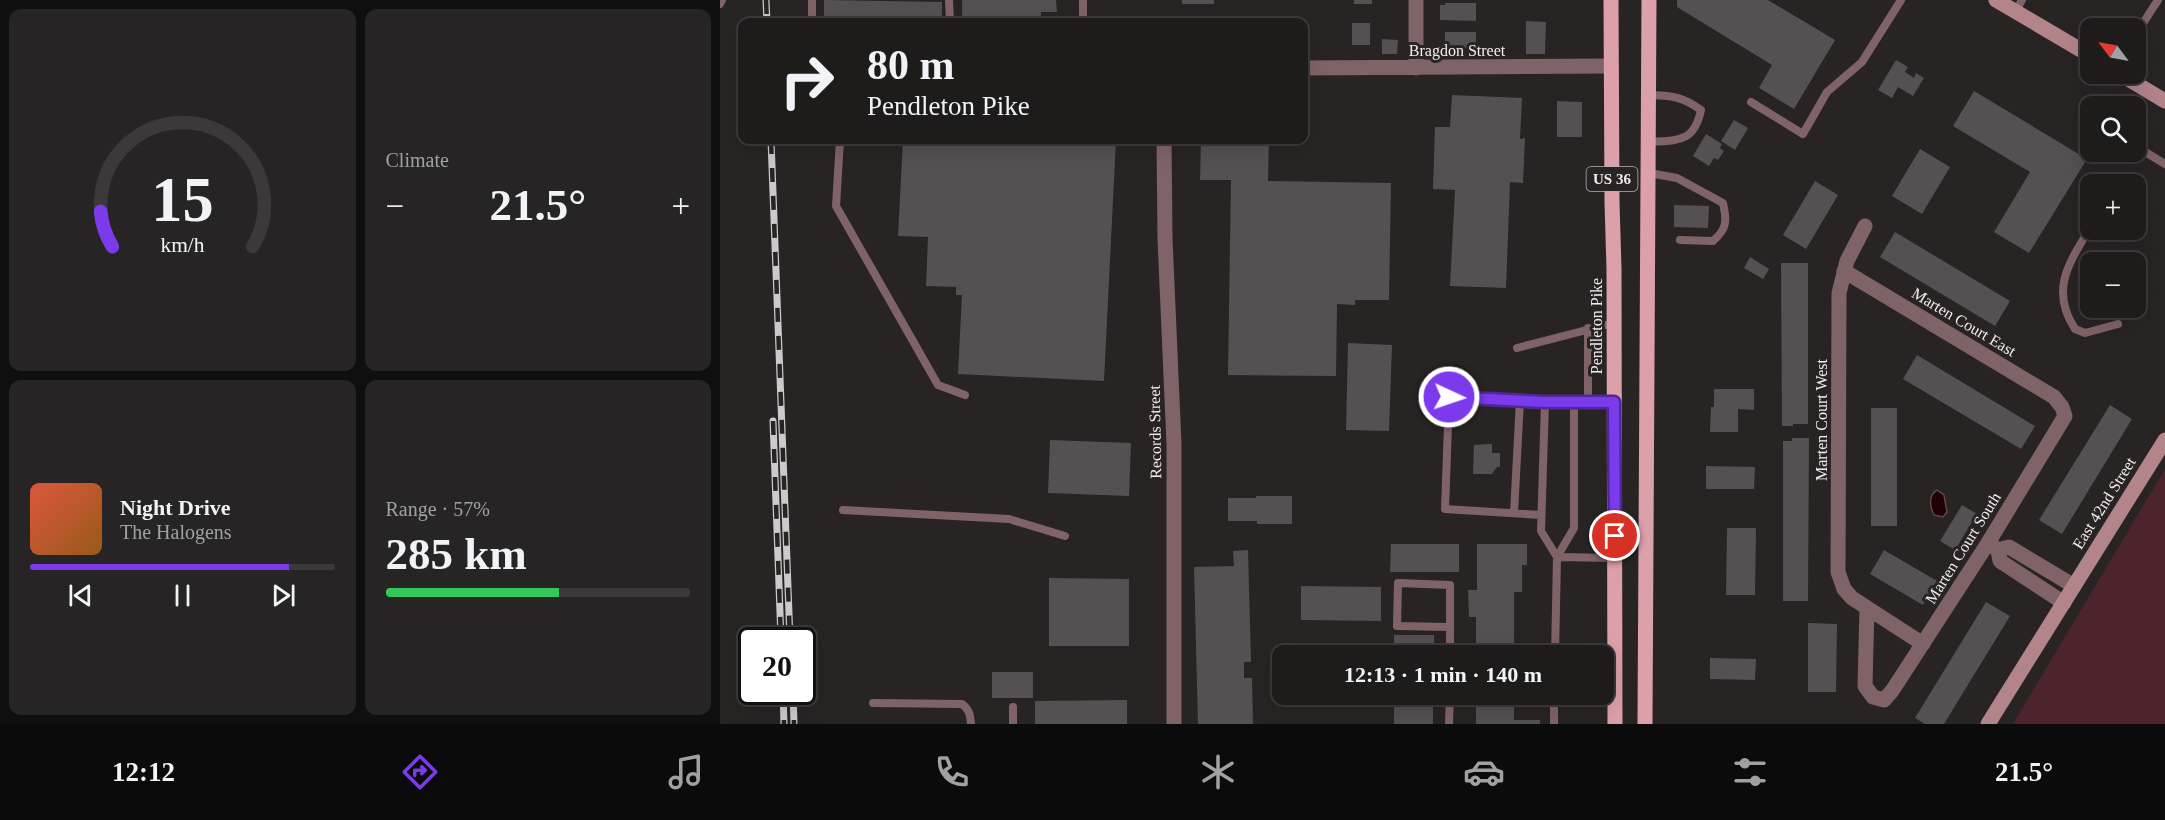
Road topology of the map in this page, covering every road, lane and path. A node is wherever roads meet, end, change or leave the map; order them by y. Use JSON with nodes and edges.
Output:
{"nodes":[{"id":1,"x":722,"y":0,"type":"edge"},
{"id":2,"x":812,"y":0,"type":"edge"},
{"id":3,"x":949,"y":0,"type":"edge"},
{"id":4,"x":1083,"y":0,"type":"edge"},
{"id":5,"x":1416,"y":0,"type":"edge"},
{"id":6,"x":1611,"y":0,"type":"edge"},
{"id":7,"x":1650,"y":0,"type":"edge"},
{"id":8,"x":1901,"y":0,"type":"edge"},
{"id":9,"x":1996,"y":0,"type":"edge"},
{"id":10,"x":2158,"y":0,"type":"edge"},
{"id":11,"x":720,"y":4,"type":"edge"},
{"id":12,"x":2018,"y":6,"type":"edge"},
{"id":13,"x":812,"y":18,"type":"edge"},
{"id":14,"x":950,"y":18,"type":"edge"},
{"id":15,"x":1083,"y":18,"type":"edge"},
{"id":16,"x":2146,"y":19,"type":"edge"},
{"id":17,"x":2080,"y":48,"type":"edge"},
{"id":18,"x":1611,"y":66,"type":"junction"},
{"id":19,"x":1308,"y":68,"type":"edge"},
{"id":20,"x":1416,"y":68,"type":"junction"},
{"id":21,"x":2137,"y":84,"type":"edge"},
{"id":22,"x":1649,"y":95,"type":"junction"},
{"id":23,"x":2165,"y":101,"type":"edge"},
{"id":24,"x":1750,"y":102,"type":"dead end"},
{"id":25,"x":1649,"y":142,"type":"junction"},
{"id":26,"x":840,"y":144,"type":"edge"},
{"id":27,"x":1164,"y":144,"type":"edge"},
{"id":28,"x":2146,"y":152,"type":"edge"},
{"id":29,"x":2165,"y":164,"type":"edge"},
{"id":30,"x":1649,"y":173,"type":"junction"},
{"id":31,"x":1865,"y":226,"type":"dead end"},
{"id":32,"x":1680,"y":240,"type":"dead end"},
{"id":33,"x":2083,"y":240,"type":"edge"},
{"id":34,"x":1844,"y":272,"type":"junction"},
{"id":35,"x":1614,"y":323,"type":"junction"},
{"id":36,"x":2118,"y":324,"type":"dead end"},
{"id":37,"x":1588,"y":328,"type":"junction"},
{"id":38,"x":1517,"y":348,"type":"dead end"},
{"id":39,"x":965,"y":395,"type":"dead end"},
{"id":40,"x":1520,"y":400,"type":"junction"},
{"id":41,"x":1574,"y":401,"type":"junction"},
{"id":42,"x":1588,"y":401,"type":"junction"},
{"id":43,"x":1545,"y":402,"type":"junction"},
{"id":44,"x":1614,"y":402,"type":"junction"},
{"id":45,"x":2062,"y":407,"type":"joint"},
{"id":46,"x":2165,"y":440,"type":"edge"},
{"id":47,"x":843,"y":510,"type":"dead end"},
{"id":48,"x":1514,"y":513,"type":"junction"},
{"id":49,"x":1541,"y":515,"type":"junction"},
{"id":50,"x":1065,"y":536,"type":"dead end"},
{"id":51,"x":1993,"y":547,"type":"junction"},
{"id":52,"x":1557,"y":556,"type":"junction"},
{"id":53,"x":1615,"y":558,"type":"junction"},
{"id":54,"x":2074,"y":586,"type":"junction"},
{"id":55,"x":2064,"y":603,"type":"junction"},
{"id":56,"x":1867,"y":608,"type":"junction"},
{"id":57,"x":1450,"y":627,"type":"junction"},
{"id":58,"x":1923,"y":644,"type":"junction"},
{"id":59,"x":1450,"y":645,"type":"edge"},
{"id":60,"x":1555,"y":645,"type":"edge"},
{"id":61,"x":873,"y":703,"type":"dead end"},
{"id":62,"x":1450,"y":705,"type":"edge"},
{"id":63,"x":1554,"y":705,"type":"edge"},
{"id":64,"x":1012,"y":707,"type":"dead end"},
{"id":65,"x":971,"y":724,"type":"edge"},
{"id":66,"x":1013,"y":724,"type":"edge"},
{"id":67,"x":1174,"y":724,"type":"edge"},
{"id":68,"x":1449,"y":724,"type":"edge"},
{"id":69,"x":1554,"y":724,"type":"edge"},
{"id":70,"x":1614,"y":724,"type":"edge"},
{"id":71,"x":1646,"y":724,"type":"edge"},
{"id":72,"x":1988,"y":724,"type":"edge"}],
"edges":[{"from":1,"to":11,"type":"lane"},
{"from":2,"to":13,"type":"lane"},
{"from":3,"to":14,"type":"lane"},
{"from":4,"to":15,"type":"lane"},
{"from":5,"to":20,"type":"street"},
{"from":6,"to":18,"type":"main road","name":"Pendleton Pike","number":"US 36"},
{"from":7,"to":22,"type":"main road","number":"US 36"},
{"from":8,"to":24,"type":"lane"},
{"from":9,"to":12,"type":"street"},
{"from":10,"to":16,"type":"lane"},
{"from":12,"to":17,"type":"street"},
{"from":18,"to":20,"type":"street","name":"Bragdon Street"},
{"from":18,"to":35,"type":"main road","name":"Pendleton Pike","number":"US 36"},
{"from":19,"to":20,"type":"street","name":"Bragdon Street"},
{"from":21,"to":23,"type":"street"},
{"from":22,"to":25,"type":"main road","number":"US 36"},
{"from":22,"to":25,"type":"lane"},
{"from":25,"to":30,"type":"main road","number":"US 36"},
{"from":26,"to":39,"type":"lane"},
{"from":27,"to":67,"type":"street","name":"Records Street"},
{"from":28,"to":29,"type":"lane"},
{"from":30,"to":32,"type":"lane"},
{"from":30,"to":71,"type":"main road","number":"US 36"},
{"from":31,"to":34,"type":"street","name":"Marten Court West"},
{"from":33,"to":36,"type":"lane"},
{"from":34,"to":45,"type":"street","name":"Marten Court East"},
{"from":34,"to":56,"type":"street","name":"Marten Court West"},
{"from":35,"to":37,"type":"lane"},
{"from":35,"to":44,"type":"main road","name":"Pendleton Pike","number":"US 36"},
{"from":37,"to":38,"type":"lane"},
{"from":37,"to":42,"type":"lane"},
{"from":40,"to":43,"type":"lane"},
{"from":40,"to":48,"type":"lane"},
{"from":40,"to":48,"type":"lane"},
{"from":41,"to":42,"type":"lane"},
{"from":41,"to":43,"type":"lane"},
{"from":41,"to":52,"type":"lane"},
{"from":42,"to":44,"type":"lane"},
{"from":43,"to":49,"type":"lane"},
{"from":44,"to":53,"type":"main road","name":"Pendleton Pike","number":"US 36"},
{"from":45,"to":51,"type":"street","name":"Marten Court South"},
{"from":46,"to":54,"type":"street","name":"East 42nd Street"},
{"from":47,"to":50,"type":"lane"},
{"from":48,"to":49,"type":"lane"},
{"from":49,"to":52,"type":"lane"},
{"from":51,"to":54,"type":"street"},
{"from":51,"to":55,"type":"street"},
{"from":51,"to":58,"type":"street","name":"Marten Court South"},
{"from":52,"to":53,"type":"lane"},
{"from":52,"to":60,"type":"lane"},
{"from":53,"to":70,"type":"main road","name":"Pendleton Pike","number":"US 36"},
{"from":54,"to":55,"type":"street","name":"East 42nd Street"},
{"from":55,"to":72,"type":"street","name":"East 42nd Street"},
{"from":56,"to":58,"type":"street","name":"Marten Court West"},
{"from":56,"to":58,"type":"street","name":"Marten Court South"},
{"from":57,"to":57,"type":"lane"},
{"from":57,"to":59,"type":"lane"},
{"from":61,"to":65,"type":"lane"},
{"from":62,"to":68,"type":"lane"},
{"from":63,"to":69,"type":"lane"},
{"from":64,"to":66,"type":"lane"}]}
